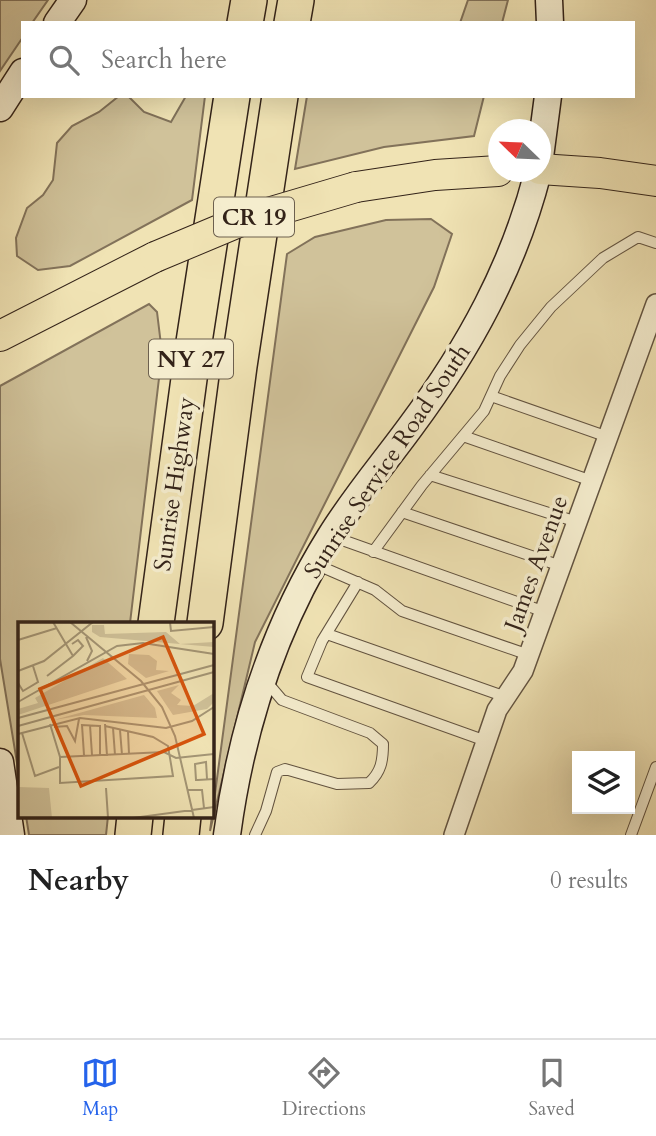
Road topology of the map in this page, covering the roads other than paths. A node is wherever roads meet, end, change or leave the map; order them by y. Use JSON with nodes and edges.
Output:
{"nodes":[{"id":1,"x":73,"y":0,"type":"edge"},
{"id":2,"x":248,"y":0,"type":"edge"},
{"id":3,"x":296,"y":0,"type":"edge"},
{"id":4,"x":549,"y":0,"type":"edge"},
{"id":5,"x":58,"y":21,"type":"edge"},
{"id":6,"x":245,"y":21,"type":"edge"},
{"id":7,"x":292,"y":21,"type":"edge"},
{"id":8,"x":550,"y":21,"type":"edge"},
{"id":9,"x":21,"y":75,"type":"edge"},
{"id":10,"x":232,"y":98,"type":"edge"},
{"id":11,"x":280,"y":98,"type":"edge"},
{"id":12,"x":548,"y":98,"type":"edge"},
{"id":13,"x":0,"y":108,"type":"edge"},
{"id":14,"x":545,"y":119,"type":"edge"},
{"id":15,"x":551,"y":171,"type":"edge"},
{"id":16,"x":488,"y":172,"type":"edge"},
{"id":17,"x":656,"y":181,"type":"edge"},
{"id":18,"x":536,"y":182,"type":"edge"},
{"id":19,"x":656,"y":243,"type":"edge"},
{"id":20,"x":656,"y":304,"type":"edge"},
{"id":21,"x":0,"y":336,"type":"edge"},
{"id":22,"x":491,"y":396,"type":"junction"},
{"id":23,"x":463,"y":436,"type":"junction"},
{"id":24,"x":608,"y":437,"type":"junction"},
{"id":25,"x":430,"y":475,"type":"junction"},
{"id":26,"x":592,"y":481,"type":"junction"},
{"id":27,"x":402,"y":512,"type":"junction"},
{"id":28,"x":577,"y":522,"type":"junction"},
{"id":29,"x":331,"y":536,"type":"junction"},
{"id":30,"x":373,"y":552,"type":"junction"},
{"id":31,"x":314,"y":564,"type":"junction"},
{"id":32,"x":561,"y":566,"type":"junction"},
{"id":33,"x":358,"y":583,"type":"junction"},
{"id":34,"x":545,"y":612,"type":"junction"},
{"id":35,"x":156,"y":622,"type":"edge"},
{"id":36,"x":205,"y":622,"type":"edge"},
{"id":37,"x":327,"y":634,"type":"junction"},
{"id":38,"x":529,"y":655,"type":"junction"},
{"id":39,"x":264,"y":679,"type":"junction"},
{"id":40,"x":506,"y":697,"type":"junction"},
{"id":41,"x":486,"y":741,"type":"junction"},
{"id":42,"x":0,"y":762,"type":"edge"},
{"id":43,"x":656,"y":767,"type":"edge"},
{"id":44,"x":11,"y":835,"type":"edge"},
{"id":45,"x":227,"y":835,"type":"edge"},
{"id":46,"x":255,"y":835,"type":"edge"},
{"id":47,"x":454,"y":835,"type":"edge"},
{"id":48,"x":631,"y":835,"type":"edge"}],
"edges":[{"from":1,"to":5,"type":"main road"},
{"from":2,"to":6,"type":"highway"},
{"from":3,"to":7,"type":"highway"},
{"from":4,"to":8,"type":"main road"},
{"from":9,"to":13,"type":"main road"},
{"from":10,"to":35,"type":"highway","name":"Sunrise Highway","number":"NY 27"},
{"from":11,"to":36,"type":"highway","name":"Sunrise Highway","number":"NY 27"},
{"from":12,"to":14,"type":"main road"},
{"from":15,"to":17,"type":"main road"},
{"from":16,"to":21,"type":"main road","number":"CR 19","bridge":true},
{"from":18,"to":29,"type":"main road","name":"Sunrise Service Road South"},
{"from":19,"to":22,"type":"lane"},
{"from":20,"to":24,"type":"street","name":"James Avenue"},
{"from":22,"to":23,"type":"lane"},
{"from":22,"to":24,"type":"lane"},
{"from":23,"to":25,"type":"lane"},
{"from":23,"to":26,"type":"lane"},
{"from":24,"to":26,"type":"street","name":"James Avenue"},
{"from":25,"to":27,"type":"lane"},
{"from":25,"to":28,"type":"lane"},
{"from":26,"to":28,"type":"street","name":"James Avenue"},
{"from":27,"to":30,"type":"lane"},
{"from":27,"to":32,"type":"lane"},
{"from":28,"to":32,"type":"street","name":"James Avenue"},
{"from":29,"to":30,"type":"lane"},
{"from":29,"to":31,"type":"main road","name":"Sunrise Service Road South"},
{"from":30,"to":34,"type":"lane"},
{"from":31,"to":33,"type":"lane"},
{"from":31,"to":39,"type":"main road","name":"Sunrise Service Road South"},
{"from":32,"to":34,"type":"street","name":"James Avenue"},
{"from":33,"to":37,"type":"lane"},
{"from":33,"to":38,"type":"lane"},
{"from":34,"to":38,"type":"street","name":"James Avenue"},
{"from":37,"to":40,"type":"lane"},
{"from":37,"to":41,"type":"lane"},
{"from":38,"to":40,"type":"street","name":"James Avenue"},
{"from":39,"to":45,"type":"main road","name":"Sunrise Service Road South"},
{"from":39,"to":46,"type":"lane"},
{"from":40,"to":41,"type":"street","name":"James Avenue"},
{"from":41,"to":47,"type":"street","name":"James Avenue"},
{"from":42,"to":44,"type":"main road"},
{"from":43,"to":48,"type":"lane"}]}
